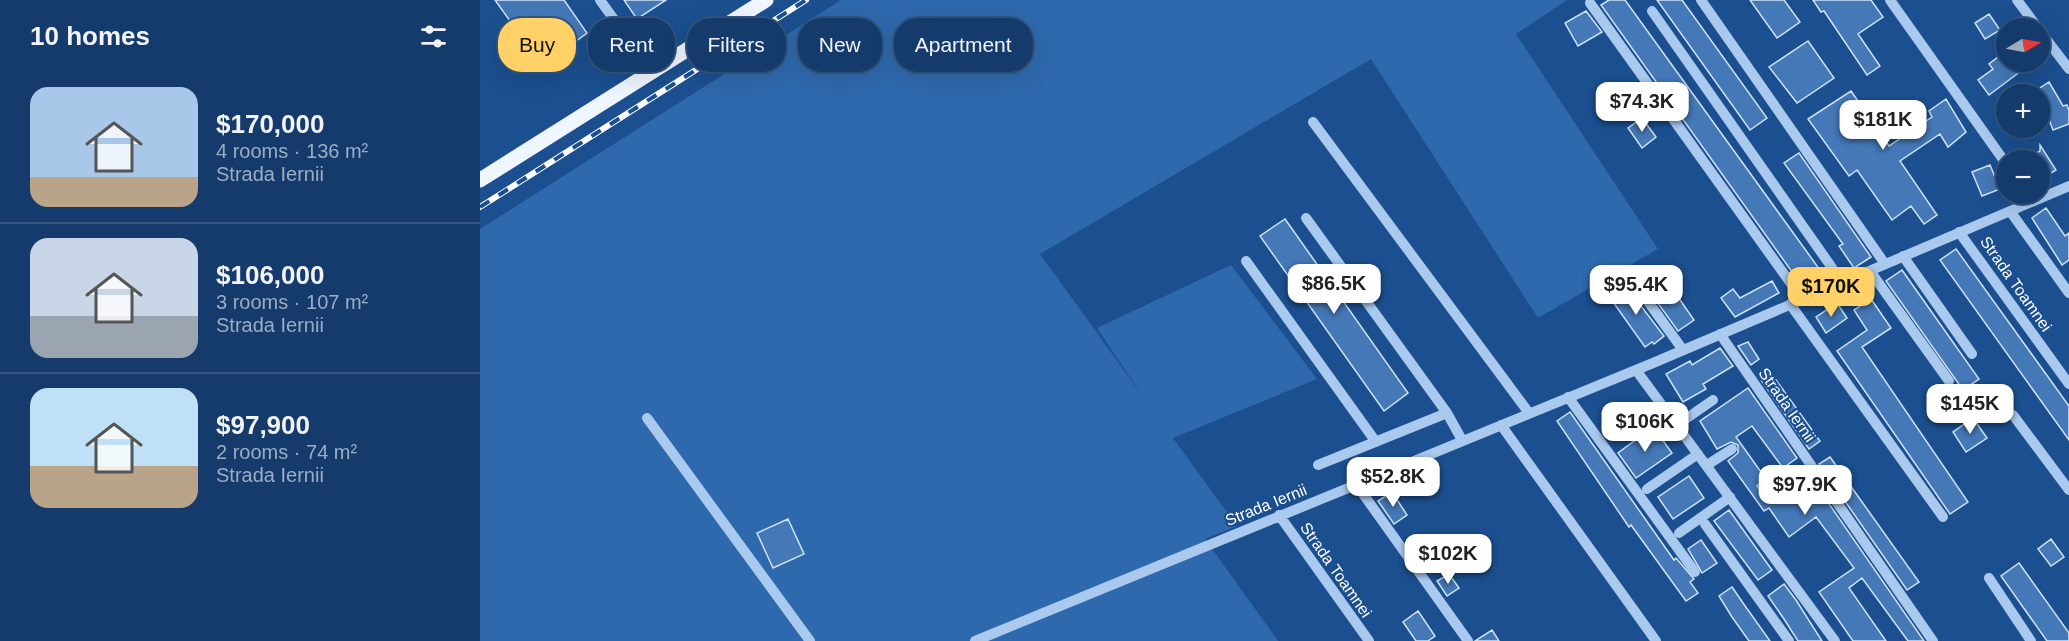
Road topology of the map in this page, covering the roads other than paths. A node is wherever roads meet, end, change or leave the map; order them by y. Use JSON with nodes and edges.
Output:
{"nodes":[{"id":1,"x":600,"y":0,"type":"edge"},
{"id":2,"x":766,"y":0,"type":"edge"},
{"id":3,"x":1701,"y":0,"type":"edge"},
{"id":4,"x":1890,"y":0,"type":"edge"},
{"id":5,"x":2017,"y":0,"type":"edge"},
{"id":6,"x":1590,"y":3,"type":"dead end"},
{"id":7,"x":747,"y":5,"type":"edge"},
{"id":8,"x":1652,"y":11,"type":"dead end"},
{"id":9,"x":613,"y":18,"type":"edge"},
{"id":10,"x":2030,"y":18,"type":"edge"},
{"id":11,"x":2050,"y":44,"type":"edge"},
{"id":12,"x":675,"y":56,"type":"edge"},
{"id":13,"x":2069,"y":69,"type":"edge"},
{"id":14,"x":652,"y":72,"type":"edge"},
{"id":15,"x":1313,"y":122,"type":"dead end"},
{"id":16,"x":1996,"y":150,"type":"edge"},
{"id":17,"x":480,"y":180,"type":"edge"},
{"id":18,"x":2069,"y":186,"type":"edge"},
{"id":19,"x":2050,"y":191,"type":"edge"},
{"id":20,"x":2020,"y":204,"type":"edge"},
{"id":21,"x":2010,"y":211,"type":"junction"},
{"id":22,"x":1306,"y":218,"type":"dead end"},
{"id":23,"x":1959,"y":232,"type":"junction"},
{"id":24,"x":1903,"y":256,"type":"junction"},
{"id":25,"x":1246,"y":261,"type":"dead end"},
{"id":26,"x":1885,"y":264,"type":"junction"},
{"id":27,"x":1870,"y":271,"type":"junction"},
{"id":28,"x":1631,"y":278,"type":"dead end"},
{"id":29,"x":1842,"y":282,"type":"junction"},
{"id":30,"x":2069,"y":293,"type":"edge"},
{"id":31,"x":1802,"y":299,"type":"junction"},
{"id":32,"x":1790,"y":304,"type":"junction"},
{"id":33,"x":1720,"y":334,"type":"junction"},
{"id":34,"x":1683,"y":350,"type":"junction"},
{"id":35,"x":1972,"y":354,"type":"dead end"},
{"id":36,"x":1636,"y":370,"type":"junction"},
{"id":37,"x":1949,"y":381,"type":"dead end"},
{"id":38,"x":2069,"y":384,"type":"edge"},
{"id":39,"x":1568,"y":398,"type":"junction"},
{"id":40,"x":1713,"y":400,"type":"dead end"},
{"id":41,"x":1446,"y":413,"type":"junction"},
{"id":42,"x":1528,"y":413,"type":"junction"},
{"id":43,"x":2013,"y":415,"type":"dead end"},
{"id":44,"x":647,"y":418,"type":"dead end"},
{"id":45,"x":1501,"y":425,"type":"junction"},
{"id":46,"x":1677,"y":425,"type":"junction"},
{"id":47,"x":1462,"y":440,"type":"junction"},
{"id":48,"x":1376,"y":442,"type":"junction"},
{"id":49,"x":1731,"y":449,"type":"dead end"},
{"id":50,"x":1698,"y":453,"type":"junction"},
{"id":51,"x":1318,"y":465,"type":"dead end"},
{"id":52,"x":1707,"y":465,"type":"junction"},
{"id":53,"x":1356,"y":484,"type":"junction"},
{"id":54,"x":1647,"y":489,"type":"dead end"},
{"id":55,"x":2069,"y":490,"type":"edge"},
{"id":56,"x":1730,"y":497,"type":"junction"},
{"id":57,"x":1280,"y":515,"type":"junction"},
{"id":58,"x":1943,"y":517,"type":"dead end"},
{"id":59,"x":1705,"y":524,"type":"dead end"},
{"id":60,"x":1679,"y":532,"type":"dead end"},
{"id":61,"x":1695,"y":572,"type":"dead end"},
{"id":62,"x":1989,"y":578,"type":"dead end"},
{"id":63,"x":810,"y":641,"type":"edge"},
{"id":64,"x":975,"y":641,"type":"edge"},
{"id":65,"x":1369,"y":641,"type":"edge"},
{"id":66,"x":1468,"y":641,"type":"edge"},
{"id":67,"x":1656,"y":641,"type":"edge"},
{"id":68,"x":1790,"y":641,"type":"edge"},
{"id":69,"x":1835,"y":641,"type":"edge"},
{"id":70,"x":1933,"y":641,"type":"edge"},
{"id":71,"x":2031,"y":641,"type":"edge"}],
"edges":[{"from":1,"to":9,"type":"street"},
{"from":2,"to":7,"type":"main road"},
{"from":3,"to":26,"type":"street"},
{"from":4,"to":16,"type":"street"},
{"from":5,"to":10,"type":"street"},
{"from":6,"to":31,"type":"street"},
{"from":7,"to":12,"type":"main road"},
{"from":8,"to":29,"type":"street"},
{"from":11,"to":13,"type":"street"},
{"from":14,"to":17,"type":"main road"},
{"from":15,"to":42,"type":"street"},
{"from":18,"to":19,"type":"street","name":"Strada Iernii"},
{"from":20,"to":21,"type":"street","name":"Strada Iernii"},
{"from":21,"to":23,"type":"street","name":"Strada Iernii"},
{"from":21,"to":30,"type":"street"},
{"from":22,"to":41,"type":"street"},
{"from":23,"to":24,"type":"street","name":"Strada Iernii"},
{"from":23,"to":38,"type":"street","name":"Strada Toamnei"},
{"from":24,"to":26,"type":"street","name":"Strada Iernii"},
{"from":24,"to":35,"type":"street"},
{"from":25,"to":48,"type":"street"},
{"from":26,"to":27,"type":"street","name":"Strada Iernii"},
{"from":27,"to":29,"type":"street","name":"Strada Iernii"},
{"from":27,"to":37,"type":"street"},
{"from":28,"to":34,"type":"street"},
{"from":29,"to":31,"type":"street","name":"Strada Iernii"},
{"from":31,"to":32,"type":"street","name":"Strada Iernii"},
{"from":32,"to":33,"type":"street","name":"Strada Iernii"},
{"from":32,"to":58,"type":"street"},
{"from":33,"to":34,"type":"street","name":"Strada Iernii"},
{"from":33,"to":70,"type":"street","name":"Strada Iernii"},
{"from":34,"to":36,"type":"street","name":"Strada Iernii"},
{"from":36,"to":39,"type":"street","name":"Strada Iernii"},
{"from":36,"to":46,"type":"street"},
{"from":39,"to":42,"type":"street","name":"Strada Iernii"},
{"from":39,"to":61,"type":"street"},
{"from":40,"to":46,"type":"street"},
{"from":41,"to":47,"type":"street"},
{"from":41,"to":48,"type":"street"},
{"from":42,"to":45,"type":"street","name":"Strada Iernii"},
{"from":43,"to":55,"type":"street"},
{"from":44,"to":63,"type":"street"},
{"from":45,"to":47,"type":"street","name":"Strada Iernii"},
{"from":45,"to":67,"type":"street"},
{"from":46,"to":50,"type":"street"},
{"from":47,"to":53,"type":"street","name":"Strada Iernii"},
{"from":48,"to":51,"type":"street"},
{"from":49,"to":52,"type":"street"},
{"from":50,"to":52,"type":"street"},
{"from":50,"to":54,"type":"street"},
{"from":52,"to":56,"type":"street"},
{"from":53,"to":57,"type":"street","name":"Strada Iernii"},
{"from":53,"to":66,"type":"street"},
{"from":56,"to":60,"type":"street"},
{"from":56,"to":69,"type":"street"},
{"from":57,"to":64,"type":"street","name":"Strada Iernii"},
{"from":57,"to":65,"type":"street","name":"Strada Toamnei"},
{"from":59,"to":68,"type":"street"},
{"from":62,"to":71,"type":"street"}]}
